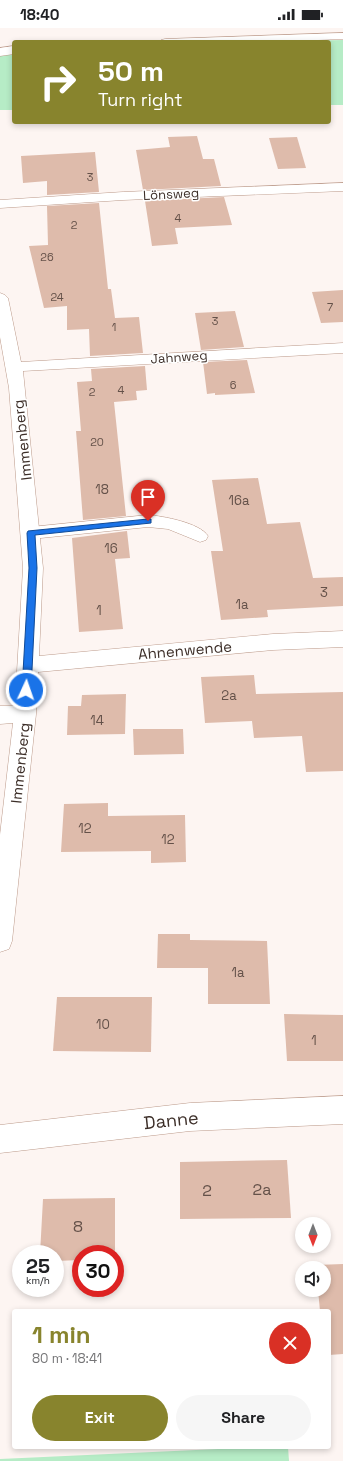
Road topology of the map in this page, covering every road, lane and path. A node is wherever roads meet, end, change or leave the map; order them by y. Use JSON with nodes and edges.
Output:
{"nodes":[{"id":1,"x":343,"y":36,"type":"edge"},
{"id":2,"x":224,"y":40,"type":"edge"},
{"id":3,"x":12,"y":50,"type":"edge"},
{"id":4,"x":0,"y":51,"type":"edge"},
{"id":5,"x":343,"y":187,"type":"edge"},
{"id":6,"x":0,"y":204,"type":"edge"},
{"id":7,"x":0,"y":298,"type":"edge"},
{"id":8,"x":343,"y":348,"type":"edge"},
{"id":9,"x":14,"y":367,"type":"junction"},
{"id":10,"x":8,"y":388,"type":"edge"},
{"id":11,"x":31,"y":533,"type":"junction"},
{"id":12,"x":200,"y":536,"type":"dead end"},
{"id":13,"x":343,"y":639,"type":"edge"},
{"id":14,"x":27,"y":665,"type":"junction"},
{"id":15,"x":25,"y":714,"type":"junction"},
{"id":16,"x":0,"y":715,"type":"edge"},
{"id":17,"x":0,"y":941,"type":"edge"},
{"id":18,"x":343,"y":1110,"type":"edge"},
{"id":19,"x":0,"y":1139,"type":"edge"}],
"edges":[{"from":1,"to":2,"type":"street"},
{"from":3,"to":4,"type":"street"},
{"from":5,"to":6,"type":"street","name":"Lönsweg"},
{"from":7,"to":9,"type":"street","name":"Immenberg"},
{"from":8,"to":9,"type":"street","name":"Jahnweg"},
{"from":9,"to":10,"type":"street","name":"Immenberg"},
{"from":10,"to":11,"type":"street","name":"Immenberg"},
{"from":11,"to":12,"type":"lane"},
{"from":11,"to":14,"type":"street","name":"Immenberg"},
{"from":13,"to":14,"type":"street","name":"Ahnenwende"},
{"from":14,"to":15,"type":"street","name":"Immenberg"},
{"from":15,"to":16,"type":"street"},
{"from":15,"to":17,"type":"street","name":"Immenberg"},
{"from":18,"to":19,"type":"street","name":"Danne"}]}
